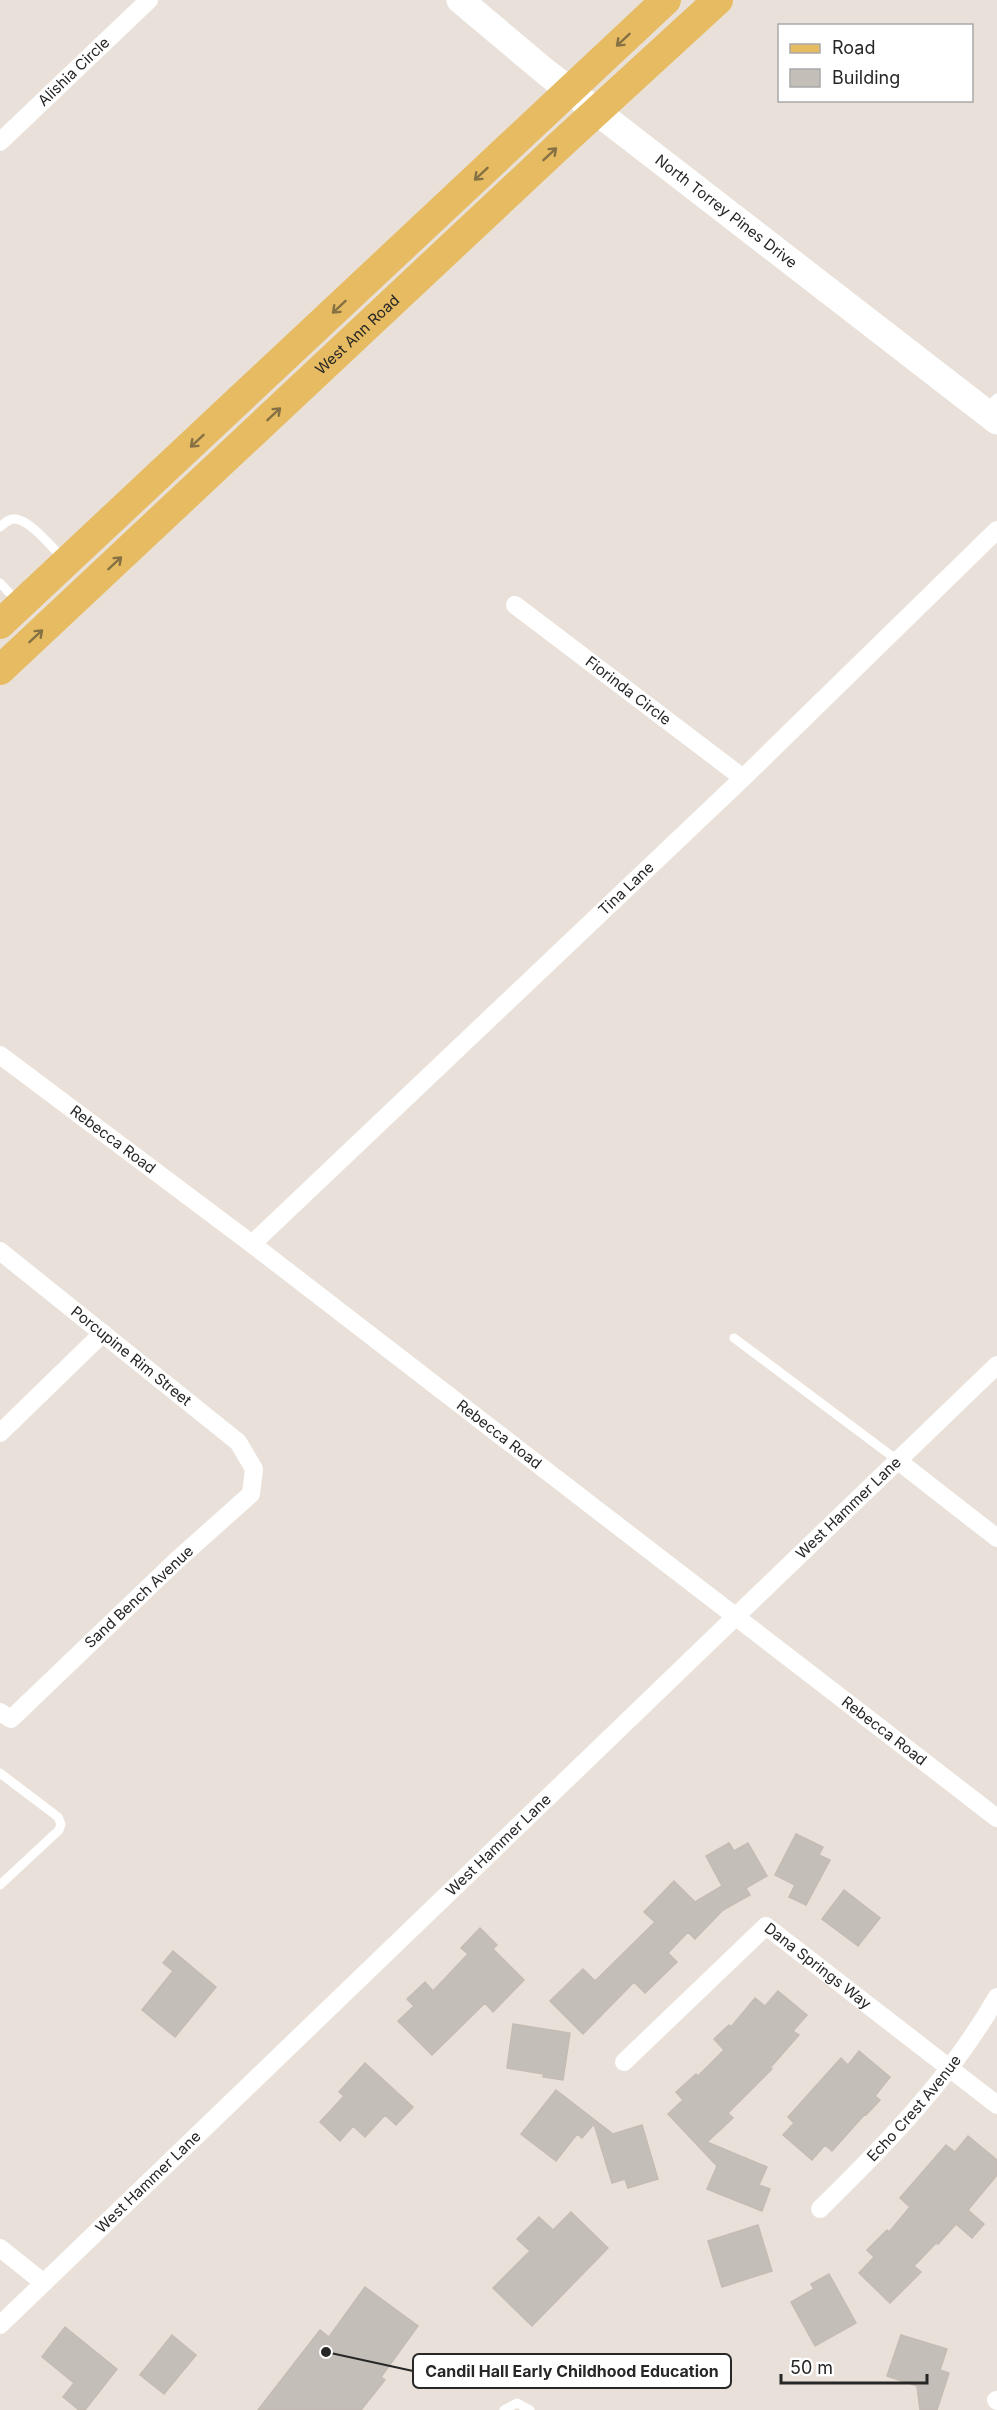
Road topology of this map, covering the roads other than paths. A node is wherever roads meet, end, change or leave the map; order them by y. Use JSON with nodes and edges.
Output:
{"nodes":[{"id":1,"x":149,"y":0,"type":"edge"},
{"id":2,"x":460,"y":0,"type":"edge"},
{"id":3,"x":666,"y":0,"type":"edge"},
{"id":4,"x":718,"y":0,"type":"edge"},
{"id":5,"x":570,"y":90,"type":"junction"},
{"id":6,"x":597,"y":111,"type":"junction"},
{"id":7,"x":0,"y":142,"type":"edge"},
{"id":8,"x":993,"y":410,"type":"edge"},
{"id":9,"x":145,"y":489,"type":"junction"},
{"id":10,"x":171,"y":512,"type":"junction"},
{"id":11,"x":0,"y":527,"type":"edge"},
{"id":12,"x":997,"y":530,"type":"edge"},
{"id":13,"x":67,"y":562,"type":"junction"},
{"id":14,"x":0,"y":583,"type":"edge"},
{"id":15,"x":515,"y":605,"type":"dead end"},
{"id":16,"x":10,"y":614,"type":"edge"},
{"id":17,"x":0,"y":670,"type":"edge"},
{"id":18,"x":743,"y":778,"type":"junction"},
{"id":19,"x":0,"y":1055,"type":"edge"},
{"id":20,"x":252,"y":1245,"type":"junction"},
{"id":21,"x":0,"y":1251,"type":"edge"},
{"id":22,"x":103,"y":1333,"type":"junction"},
{"id":23,"x":734,"y":1338,"type":"dead end"},
{"id":24,"x":997,"y":1365,"type":"edge"},
{"id":25,"x":0,"y":1433,"type":"edge"},
{"id":26,"x":897,"y":1460,"type":"junction"},
{"id":27,"x":254,"y":1469,"type":"joint"},
{"id":28,"x":997,"y":1538,"type":"edge"},
{"id":29,"x":737,"y":1617,"type":"junction"},
{"id":30,"x":6,"y":1715,"type":"edge"},
{"id":31,"x":0,"y":1773,"type":"edge"},
{"id":32,"x":997,"y":1818,"type":"edge"},
{"id":33,"x":0,"y":1885,"type":"edge"},
{"id":34,"x":997,"y":1997,"type":"edge"},
{"id":35,"x":624,"y":2061,"type":"dead end"},
{"id":36,"x":949,"y":2068,"type":"junction"},
{"id":37,"x":997,"y":2105,"type":"edge"},
{"id":38,"x":820,"y":2209,"type":"dead end"},
{"id":39,"x":0,"y":2248,"type":"edge"},
{"id":40,"x":44,"y":2283,"type":"junction"},
{"id":41,"x":0,"y":2325,"type":"edge"},
{"id":42,"x":504,"y":2410,"type":"edge"},
{"id":43,"x":530,"y":2410,"type":"edge"}],
"edges":[{"from":1,"to":7,"type":"street","name":"Alishia Circle"},
{"from":2,"to":5,"type":"street","name":"North Torrey Pines Drive"},
{"from":3,"to":5,"type":"main road","one_way":true},
{"from":4,"to":6,"type":"main road","name":"West Ann Road"},
{"from":5,"to":6,"type":"street","name":"North Torrey Pines Drive"},
{"from":5,"to":9,"type":"main road","one_way":true},
{"from":6,"to":8,"type":"street","name":"North Torrey Pines Drive"},
{"from":10,"to":6,"type":"main road","name":"West Ann Road","one_way":true},
{"from":9,"to":10,"type":"main road"},
{"from":9,"to":13,"type":"main road"},
{"from":17,"to":10,"type":"main road","name":"West Ann Road","one_way":true},
{"from":11,"to":13,"type":"lane"},
{"from":12,"to":18,"type":"street","name":"Tina Lane"},
{"from":13,"to":16,"type":"main road"},
{"from":14,"to":16,"type":"lane"},
{"from":15,"to":18,"type":"street","name":"Fiorinda Circle"},
{"from":18,"to":20,"type":"street","name":"Tina Lane"},
{"from":19,"to":20,"type":"street","name":"Rebecca Road"},
{"from":20,"to":29,"type":"street","name":"Rebecca Road"},
{"from":21,"to":22,"type":"street","name":"Porcupine Rim Street"},
{"from":22,"to":25,"type":"street"},
{"from":22,"to":27,"type":"street","name":"Porcupine Rim Street"},
{"from":23,"to":26,"type":"lane"},
{"from":24,"to":26,"type":"street","name":"West Hammer Lane"},
{"from":26,"to":28,"type":"street"},
{"from":26,"to":29,"type":"street","name":"West Hammer Lane"},
{"from":27,"to":30,"type":"street","name":"Sand Bench Avenue"},
{"from":29,"to":32,"type":"street","name":"Rebecca Road"},
{"from":29,"to":40,"type":"street","name":"West Hammer Lane"},
{"from":31,"to":33,"type":"lane"},
{"from":34,"to":36,"type":"street","name":"Echo Crest Avenue"},
{"from":35,"to":36,"type":"street","name":"Dana Springs Way"},
{"from":36,"to":37,"type":"street","name":"Dana Springs Way"},
{"from":36,"to":38,"type":"street","name":"Echo Crest Avenue"},
{"from":39,"to":40,"type":"street"},
{"from":40,"to":41,"type":"street","name":"West Hammer Lane"},
{"from":42,"to":43,"type":"lane"}]}
